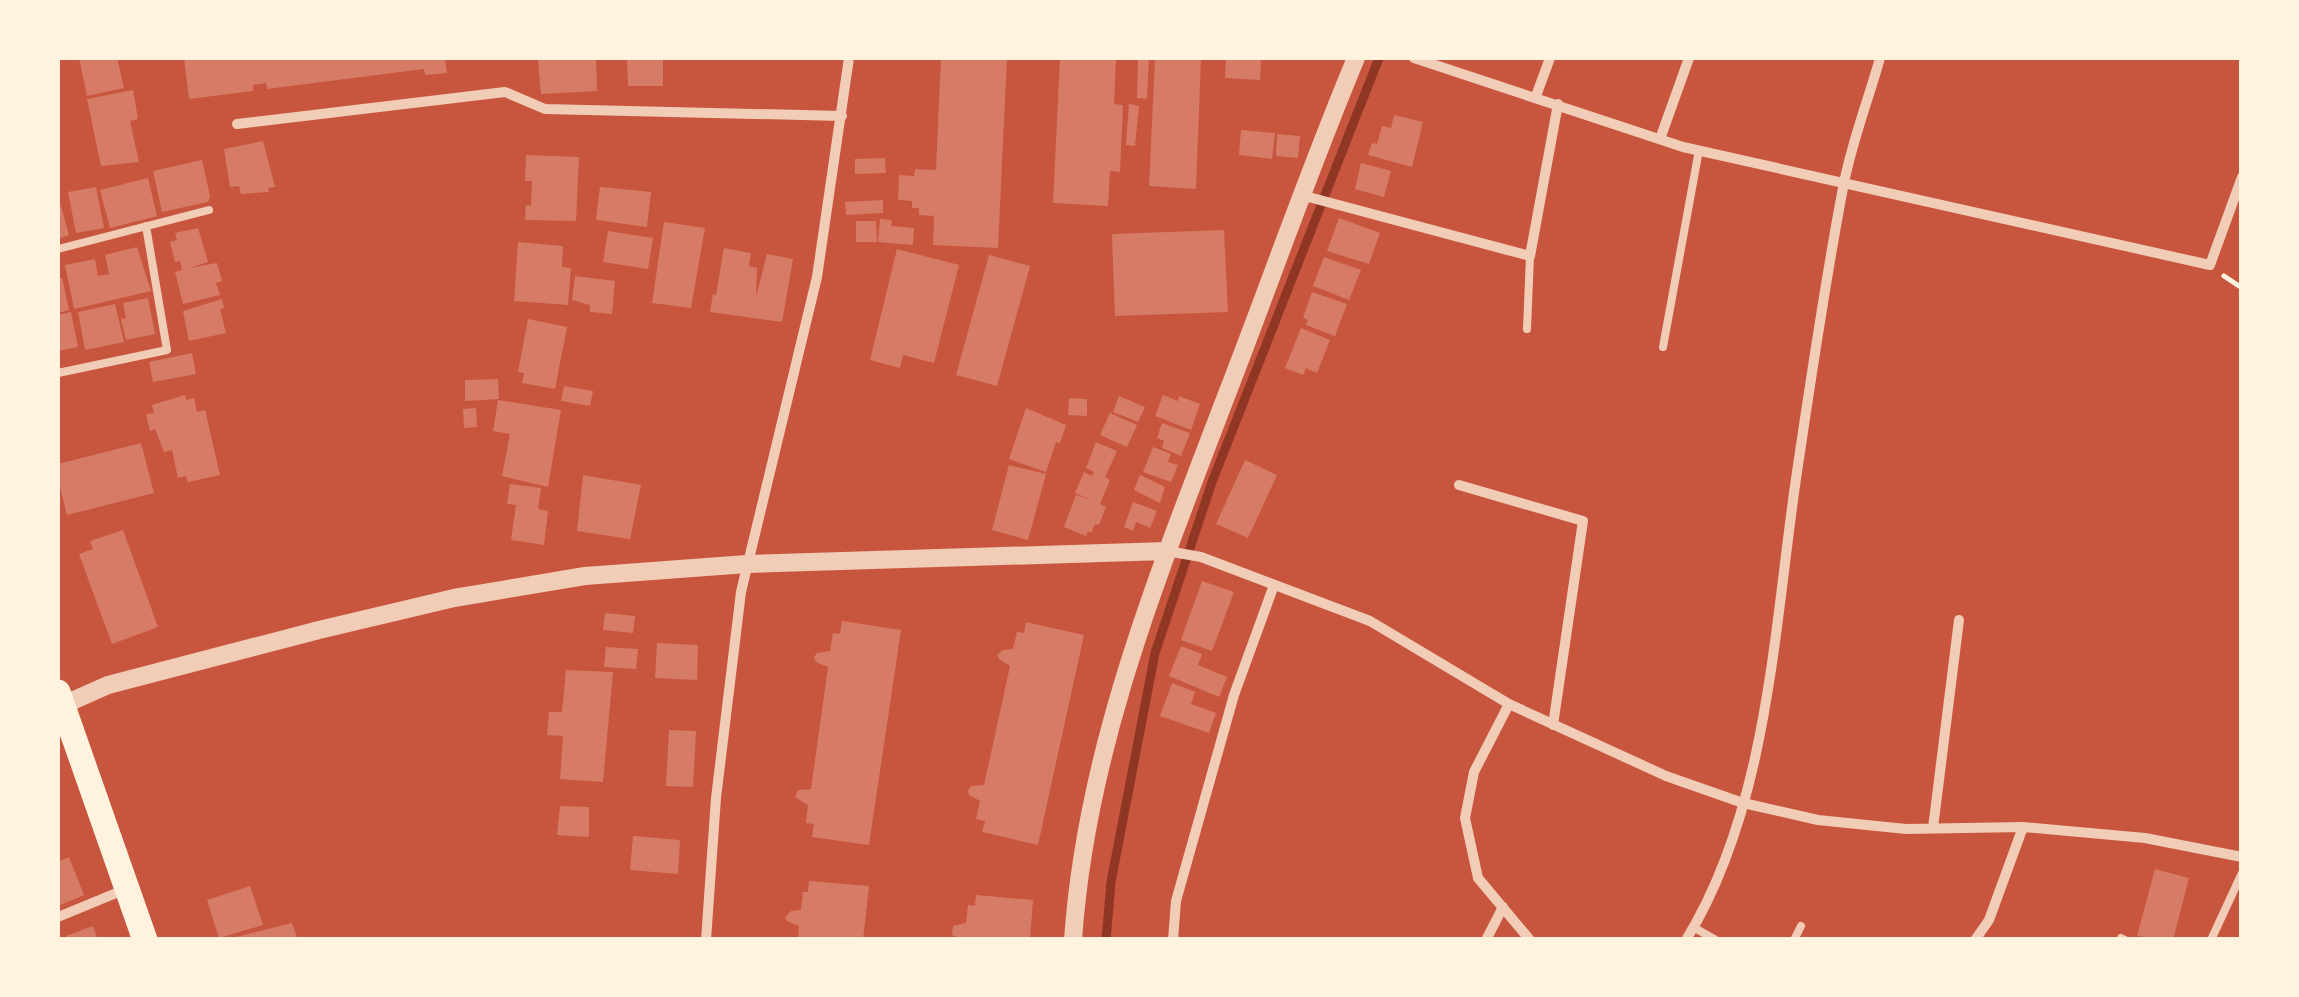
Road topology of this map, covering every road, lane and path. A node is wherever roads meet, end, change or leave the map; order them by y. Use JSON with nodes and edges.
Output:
{"nodes":[{"id":1,"x":849,"y":58,"type":"edge"},
{"id":2,"x":1356,"y":58,"type":"edge"},
{"id":3,"x":1414,"y":58,"type":"edge"},
{"id":4,"x":1550,"y":58,"type":"edge"},
{"id":5,"x":1689,"y":58,"type":"edge"},
{"id":6,"x":1880,"y":58,"type":"edge"},
{"id":7,"x":1536,"y":96,"type":"junction"},
{"id":8,"x":1558,"y":104,"type":"junction"},
{"id":9,"x":842,"y":116,"type":"junction"},
{"id":10,"x":237,"y":124,"type":"dead end"},
{"id":11,"x":1660,"y":139,"type":"junction"},
{"id":12,"x":1699,"y":150,"type":"junction"},
{"id":13,"x":2242,"y":176,"type":"edge"},
{"id":14,"x":1844,"y":185,"type":"junction"},
{"id":15,"x":1301,"y":195,"type":"junction"},
{"id":16,"x":208,"y":210,"type":"dead end"},
{"id":17,"x":146,"y":226,"type":"junction"},
{"id":18,"x":58,"y":249,"type":"edge"},
{"id":19,"x":1530,"y":256,"type":"junction"},
{"id":20,"x":1527,"y":328,"type":"dead end"},
{"id":21,"x":1663,"y":347,"type":"dead end"},
{"id":22,"x":58,"y":373,"type":"edge"},
{"id":23,"x":1459,"y":485,"type":"dead end"},
{"id":24,"x":1166,"y":551,"type":"junction"},
{"id":25,"x":747,"y":564,"type":"junction"},
{"id":26,"x":1274,"y":585,"type":"junction"},
{"id":27,"x":1959,"y":620,"type":"dead end"},
{"id":28,"x":59,"y":701,"type":"edge"},
{"id":29,"x":1509,"y":704,"type":"junction"},
{"id":30,"x":1552,"y":725,"type":"junction"},
{"id":31,"x":1743,"y":803,"type":"junction"},
{"id":32,"x":2023,"y":826,"type":"junction"},
{"id":33,"x":1934,"y":828,"type":"junction"},
{"id":34,"x":2242,"y":857,"type":"edge"},
{"id":35,"x":2242,"y":872,"type":"edge"},
{"id":36,"x":126,"y":889,"type":"junction"},
{"id":37,"x":1502,"y":906,"type":"junction"},
{"id":38,"x":58,"y":917,"type":"edge"},
{"id":39,"x":1801,"y":926,"type":"dead end"},
{"id":40,"x":1693,"y":927,"type":"junction"},
{"id":41,"x":145,"y":940,"type":"edge"},
{"id":42,"x":706,"y":940,"type":"edge"},
{"id":43,"x":1073,"y":940,"type":"edge"},
{"id":44,"x":1172,"y":940,"type":"edge"},
{"id":45,"x":1486,"y":940,"type":"edge"},
{"id":46,"x":1530,"y":940,"type":"edge"},
{"id":47,"x":1686,"y":940,"type":"edge"},
{"id":48,"x":1716,"y":940,"type":"edge"},
{"id":49,"x":1794,"y":940,"type":"edge"},
{"id":50,"x":1976,"y":940,"type":"edge"},
{"id":51,"x":2211,"y":940,"type":"edge"}],
"edges":[{"from":1,"to":9,"type":"street"},
{"from":2,"to":15,"type":"street"},
{"from":3,"to":7,"type":"street"},
{"from":4,"to":7,"type":"street"},
{"from":5,"to":11,"type":"street"},
{"from":6,"to":14,"type":"street"},
{"from":7,"to":8,"type":"street"},
{"from":8,"to":11,"type":"street"},
{"from":8,"to":19,"type":"street"},
{"from":9,"to":10,"type":"street"},
{"from":9,"to":25,"type":"street"},
{"from":11,"to":12,"type":"street"},
{"from":12,"to":14,"type":"street"},
{"from":12,"to":21,"type":"lane"},
{"from":13,"to":14,"type":"street"},
{"from":14,"to":31,"type":"street"},
{"from":15,"to":19,"type":"street"},
{"from":15,"to":24,"type":"street"},
{"from":16,"to":17,"type":"lane"},
{"from":17,"to":18,"type":"lane"},
{"from":17,"to":22,"type":"lane"},
{"from":19,"to":20,"type":"lane"},
{"from":23,"to":30,"type":"street"},
{"from":24,"to":25,"type":"street"},
{"from":24,"to":26,"type":"street"},
{"from":24,"to":43,"type":"street"},
{"from":25,"to":28,"type":"street"},
{"from":25,"to":42,"type":"street"},
{"from":26,"to":29,"type":"street"},
{"from":26,"to":44,"type":"street"},
{"from":27,"to":33,"type":"street"},
{"from":28,"to":36,"type":"main road"},
{"from":29,"to":30,"type":"street"},
{"from":29,"to":37,"type":"street"},
{"from":30,"to":31,"type":"street"},
{"from":31,"to":33,"type":"street"},
{"from":31,"to":40,"type":"street"},
{"from":32,"to":33,"type":"street"},
{"from":32,"to":34,"type":"street"},
{"from":32,"to":50,"type":"street"},
{"from":35,"to":51,"type":"lane"},
{"from":36,"to":38,"type":"street"},
{"from":36,"to":41,"type":"main road"},
{"from":37,"to":45,"type":"street"},
{"from":37,"to":46,"type":"street"},
{"from":39,"to":49,"type":"lane"},
{"from":40,"to":47,"type":"street"},
{"from":40,"to":48,"type":"lane"}]}
